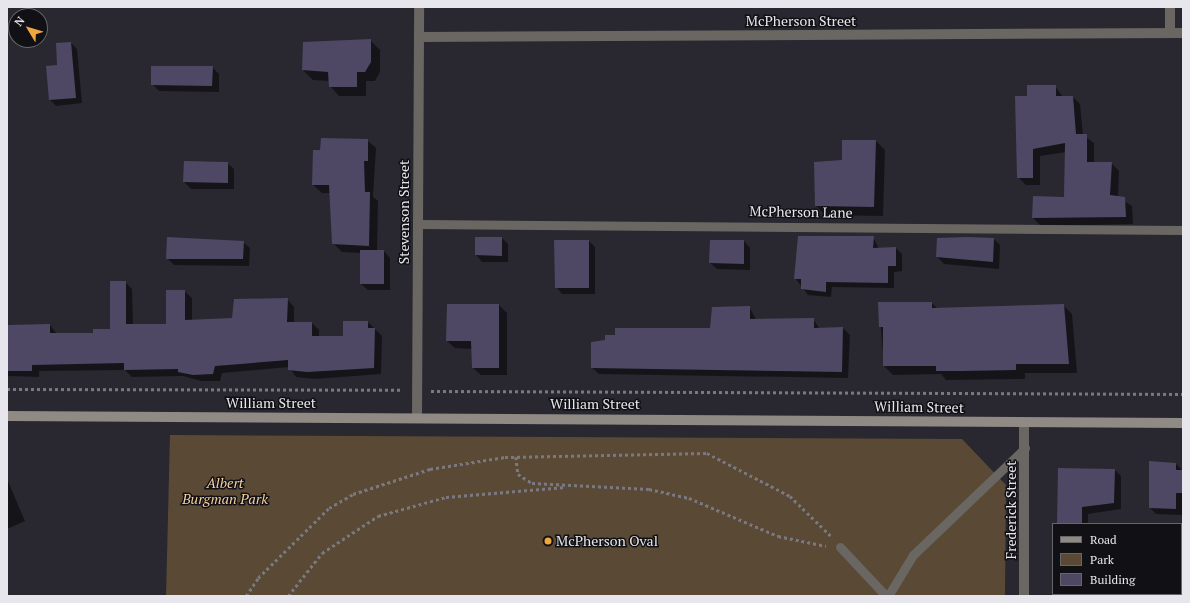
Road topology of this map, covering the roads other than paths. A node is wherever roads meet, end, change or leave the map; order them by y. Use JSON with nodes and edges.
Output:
{"nodes":[{"id":1,"x":419,"y":7,"type":"edge"},
{"id":2,"x":1170,"y":7,"type":"edge"},
{"id":3,"x":1170,"y":33,"type":"junction"},
{"id":4,"x":1183,"y":33,"type":"edge"},
{"id":5,"x":419,"y":37,"type":"junction"},
{"id":6,"x":418,"y":224,"type":"junction"},
{"id":7,"x":1183,"y":230,"type":"edge"},
{"id":8,"x":7,"y":416,"type":"edge"},
{"id":9,"x":417,"y":418,"type":"junction"},
{"id":10,"x":1024,"y":423,"type":"junction"},
{"id":11,"x":1183,"y":423,"type":"edge"},
{"id":12,"x":1025,"y":448,"type":"junction"},
{"id":13,"x":840,"y":547,"type":"road end"},
{"id":14,"x":887,"y":596,"type":"edge"},
{"id":15,"x":1024,"y":596,"type":"edge"}],
"edges":[{"from":1,"to":5,"type":"street","name":"Stevenson Street"},
{"from":2,"to":3,"type":"street"},
{"from":3,"to":4,"type":"street","name":"McPherson Street"},
{"from":3,"to":5,"type":"street","name":"McPherson Street"},
{"from":5,"to":6,"type":"street","name":"Stevenson Street"},
{"from":6,"to":7,"type":"lane","name":"McPherson Lane"},
{"from":6,"to":9,"type":"street","name":"Stevenson Street"},
{"from":8,"to":9,"type":"street","name":"William Street"},
{"from":9,"to":10,"type":"street","name":"William Street"},
{"from":10,"to":11,"type":"street","name":"William Street"},
{"from":10,"to":12,"type":"street","name":"Frederick Street"},
{"from":12,"to":14,"type":"lane"},
{"from":12,"to":15,"type":"street","name":"Frederick Street"},
{"from":13,"to":14,"type":"lane"}]}
